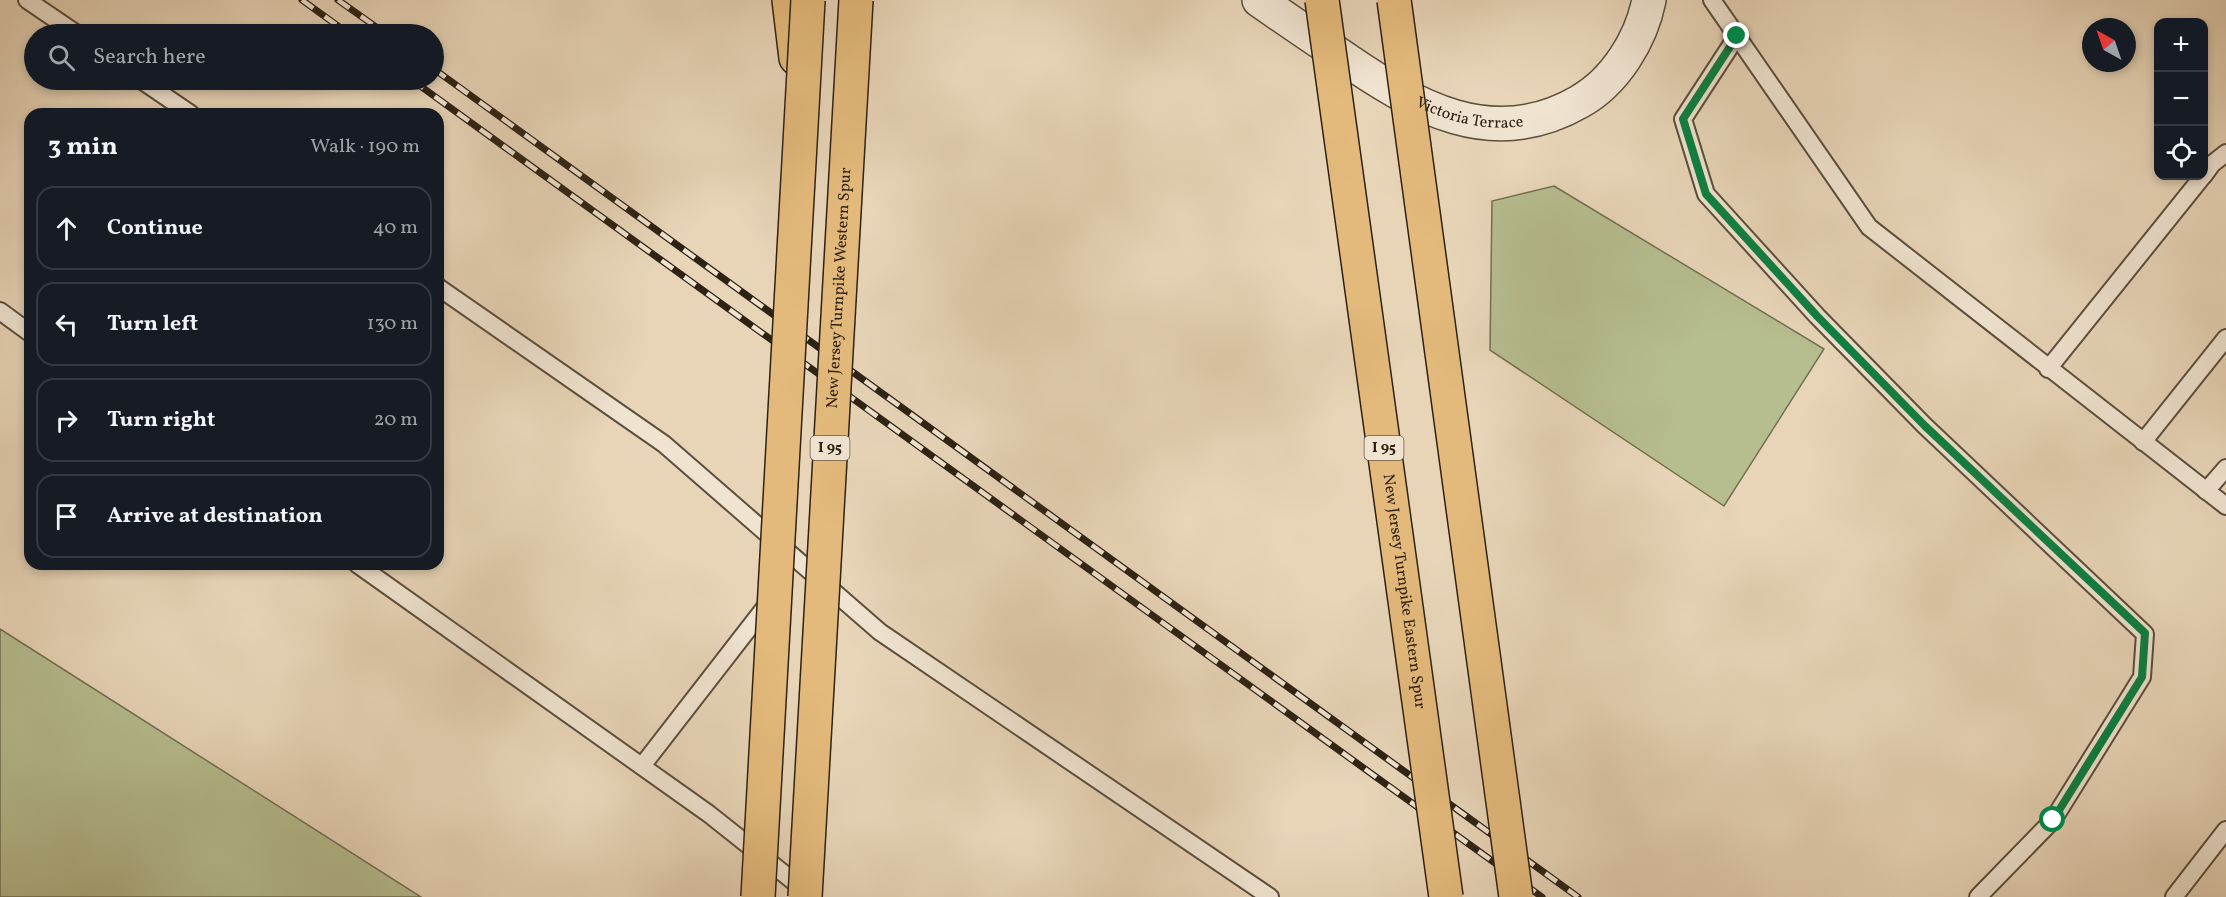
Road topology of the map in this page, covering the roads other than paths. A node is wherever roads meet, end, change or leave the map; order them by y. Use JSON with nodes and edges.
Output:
{"nodes":[{"id":1,"x":27,"y":0,"type":"edge"},
{"id":2,"x":789,"y":0,"type":"edge"},
{"id":3,"x":808,"y":0,"type":"edge"},
{"id":4,"x":856,"y":0,"type":"edge"},
{"id":5,"x":1259,"y":0,"type":"edge"},
{"id":6,"x":1322,"y":0,"type":"edge"},
{"id":7,"x":1394,"y":0,"type":"edge"},
{"id":8,"x":1649,"y":0,"type":"edge"},
{"id":9,"x":1712,"y":0,"type":"edge"},
{"id":10,"x":62,"y":24,"type":"edge"},
{"id":11,"x":1737,"y":36,"type":"junction"},
{"id":12,"x":155,"y":90,"type":"edge"},
{"id":13,"x":181,"y":108,"type":"edge"},
{"id":14,"x":802,"y":109,"type":"junction"},
{"id":15,"x":2226,"y":153,"type":"edge"},
{"id":16,"x":2208,"y":170,"type":"edge"},
{"id":17,"x":2199,"y":180,"type":"edge"},
{"id":18,"x":444,"y":291,"type":"edge"},
{"id":19,"x":0,"y":311,"type":"edge"},
{"id":20,"x":24,"y":329,"type":"edge"},
{"id":21,"x":2226,"y":338,"type":"edge"},
{"id":22,"x":2049,"y":369,"type":"junction"},
{"id":23,"x":2143,"y":442,"type":"junction"},
{"id":24,"x":2226,"y":468,"type":"edge"},
{"id":25,"x":2206,"y":491,"type":"junction"},
{"id":26,"x":2226,"y":506,"type":"edge"},
{"id":27,"x":800,"y":562,"type":"junction"},
{"id":28,"x":365,"y":570,"type":"edge"},
{"id":29,"x":642,"y":766,"type":"junction"},
{"id":30,"x":2226,"y":830,"type":"edge"},
{"id":31,"x":758,"y":897,"type":"edge"},
{"id":32,"x":805,"y":897,"type":"edge"},
{"id":33,"x":813,"y":897,"type":"edge"},
{"id":34,"x":1269,"y":897,"type":"edge"},
{"id":35,"x":1446,"y":897,"type":"edge"},
{"id":36,"x":1516,"y":897,"type":"edge"},
{"id":37,"x":1978,"y":897,"type":"edge"},
{"id":38,"x":2174,"y":897,"type":"edge"}],
"edges":[{"from":1,"to":10,"type":"lane"},
{"from":2,"to":14,"type":"highway","bridge":true},
{"from":3,"to":14,"type":"highway","bridge":true},
{"from":4,"to":32,"type":"highway","name":"New Jersey Turnpike Western Spur","number":"I 95","bridge":true},
{"from":5,"to":8,"type":"street","name":"Victoria Terrace"},
{"from":6,"to":35,"type":"highway","name":"New Jersey Turnpike Eastern Spur","number":"I 95","bridge":true},
{"from":7,"to":36,"type":"highway","bridge":true},
{"from":9,"to":11,"type":"lane"},
{"from":11,"to":22,"type":"lane"},
{"from":11,"to":37,"type":"lane"},
{"from":12,"to":13,"type":"lane"},
{"from":14,"to":31,"type":"highway","bridge":true},
{"from":15,"to":16,"type":"lane"},
{"from":17,"to":22,"type":"lane"},
{"from":18,"to":27,"type":"lane"},
{"from":19,"to":20,"type":"lane"},
{"from":21,"to":23,"type":"lane"},
{"from":22,"to":23,"type":"lane"},
{"from":23,"to":25,"type":"lane"},
{"from":24,"to":25,"type":"lane"},
{"from":25,"to":26,"type":"lane"},
{"from":27,"to":29,"type":"lane"},
{"from":27,"to":34,"type":"lane"},
{"from":28,"to":29,"type":"lane"},
{"from":29,"to":33,"type":"lane"},
{"from":30,"to":38,"type":"lane"}]}
